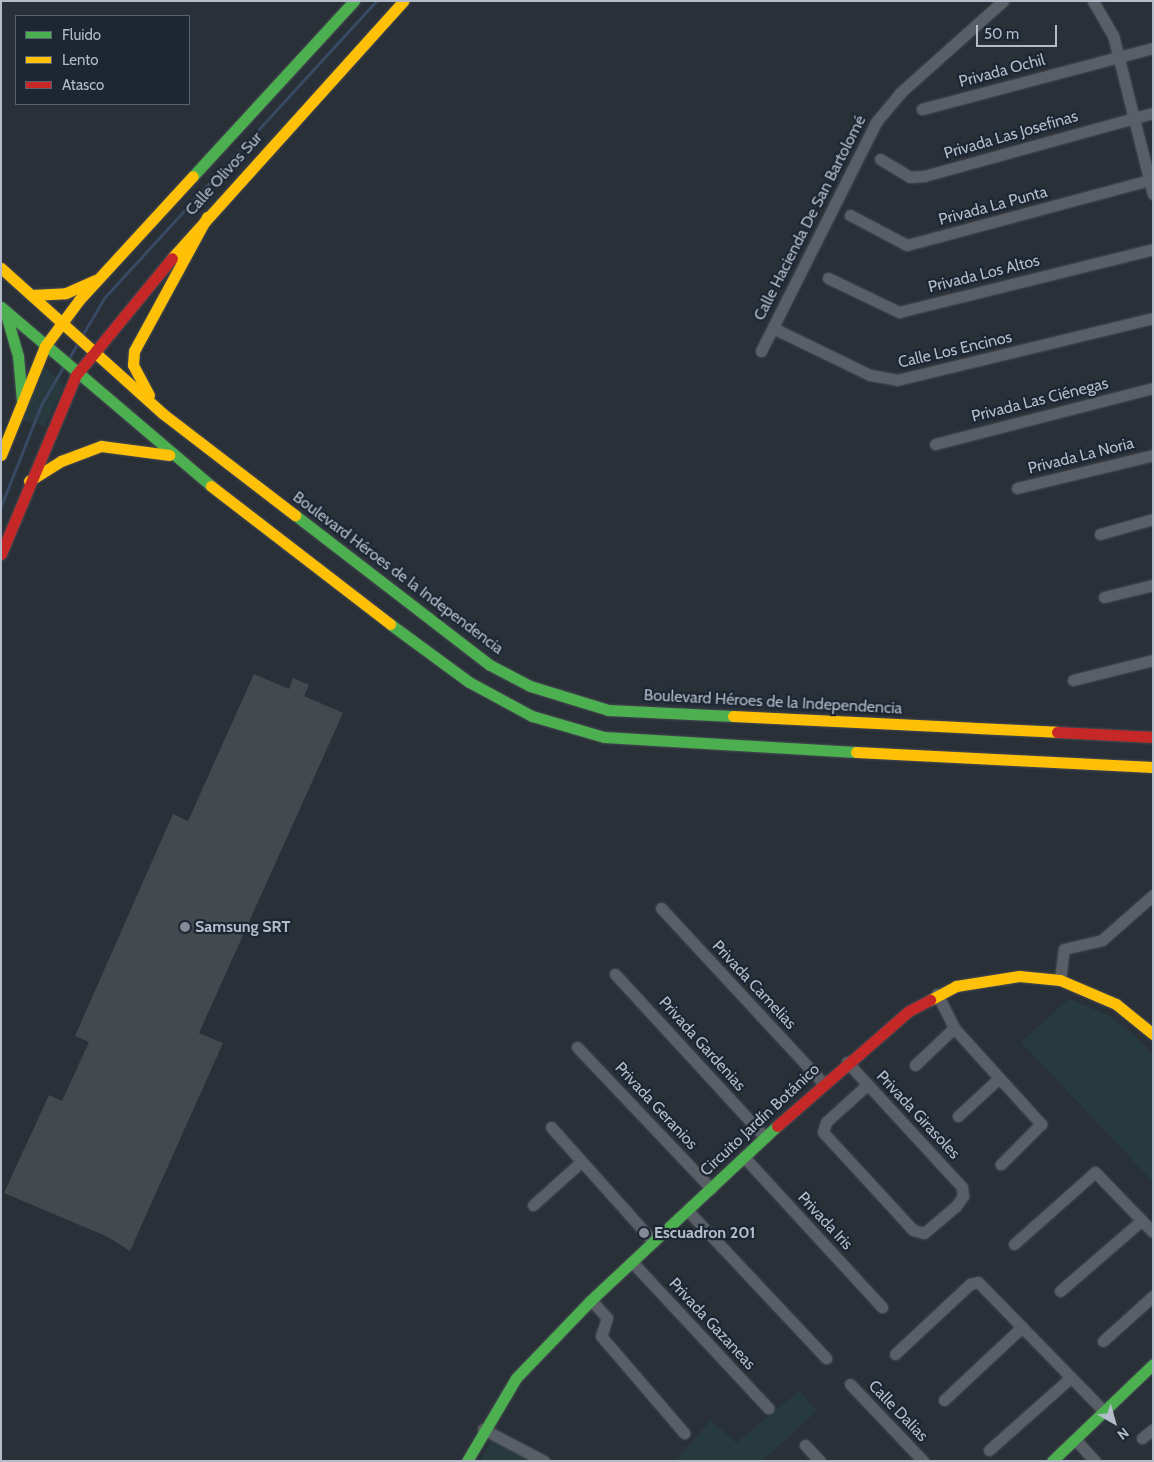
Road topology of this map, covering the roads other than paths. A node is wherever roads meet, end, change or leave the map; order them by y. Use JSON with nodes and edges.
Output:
{"nodes":[{"id":1,"x":354,"y":1,"type":"edge"},
{"id":2,"x":403,"y":1,"type":"edge"},
{"id":3,"x":1003,"y":1,"type":"edge"},
{"id":4,"x":1093,"y":1,"type":"edge"},
{"id":5,"x":1153,"y":48,"type":"edge"},
{"id":6,"x":1118,"y":57,"type":"junction"},
{"id":7,"x":922,"y":109,"type":"dead end"},
{"id":8,"x":1153,"y":113,"type":"edge"},
{"id":9,"x":1134,"y":118,"type":"junction"},
{"id":10,"x":880,"y":159,"type":"dead end"},
{"id":11,"x":1151,"y":179,"type":"edge"},
{"id":12,"x":1153,"y":194,"type":"edge"},
{"id":13,"x":850,"y":215,"type":"dead end"},
{"id":14,"x":206,"y":217,"type":"junction"},
{"id":15,"x":1153,"y":249,"type":"edge"},
{"id":16,"x":1,"y":268,"type":"edge"},
{"id":17,"x":828,"y":278,"type":"dead end"},
{"id":18,"x":95,"y":280,"type":"junction"},
{"id":19,"x":31,"y":295,"type":"junction"},
{"id":20,"x":3,"y":309,"type":"edge"},
{"id":21,"x":1153,"y":318,"type":"edge"},
{"id":22,"x":62,"y":323,"type":"junction"},
{"id":23,"x":773,"y":328,"type":"junction"},
{"id":24,"x":45,"y":346,"type":"junction"},
{"id":25,"x":761,"y":351,"type":"dead end"},
{"id":26,"x":92,"y":352,"type":"junction"},
{"id":27,"x":76,"y":375,"type":"junction"},
{"id":28,"x":1153,"y":388,"type":"edge"},
{"id":29,"x":22,"y":401,"type":"junction"},
{"id":30,"x":162,"y":413,"type":"junction"},
{"id":31,"x":935,"y":444,"type":"dead end"},
{"id":32,"x":1,"y":455,"type":"edge"},
{"id":33,"x":1153,"y":455,"type":"edge"},
{"id":34,"x":172,"y":456,"type":"junction"},
{"id":35,"x":29,"y":480,"type":"junction"},
{"id":36,"x":1017,"y":488,"type":"dead end"},
{"id":37,"x":1153,"y":519,"type":"edge"},
{"id":38,"x":1100,"y":534,"type":"dead end"},
{"id":39,"x":1,"y":554,"type":"edge"},
{"id":40,"x":1153,"y":585,"type":"edge"},
{"id":41,"x":1104,"y":597,"type":"dead end"},
{"id":42,"x":1153,"y":660,"type":"edge"},
{"id":43,"x":1073,"y":680,"type":"dead end"},
{"id":44,"x":664,"y":712,"type":"junction"},
{"id":45,"x":604,"y":737,"type":"junction"},
{"id":46,"x":1153,"y":737,"type":"edge"},
{"id":47,"x":1153,"y":767,"type":"edge"},
{"id":48,"x":1153,"y":895,"type":"edge"},
{"id":49,"x":661,"y":908,"type":"dead end"},
{"id":50,"x":615,"y":974,"type":"dead end"},
{"id":51,"x":1060,"y":980,"type":"junction"},
{"id":52,"x":937,"y":994,"type":"junction"},
{"id":53,"x":954,"y":1028,"type":"junction"},
{"id":54,"x":1153,"y":1034,"type":"edge"},
{"id":55,"x":578,"y":1047,"type":"dead end"},
{"id":56,"x":847,"y":1062,"type":"junction"},
{"id":57,"x":915,"y":1065,"type":"dead end"},
{"id":58,"x":999,"y":1078,"type":"junction"},
{"id":59,"x":823,"y":1083,"type":"junction"},
{"id":60,"x":867,"y":1085,"type":"junction"},
{"id":61,"x":958,"y":1116,"type":"dead end"},
{"id":62,"x":551,"y":1127,"type":"dead end"},
{"id":63,"x":765,"y":1137,"type":"junction"},
{"id":64,"x":744,"y":1157,"type":"junction"},
{"id":65,"x":581,"y":1162,"type":"junction"},
{"id":66,"x":1002,"y":1164,"type":"dead end"},
{"id":67,"x":712,"y":1188,"type":"junction"},
{"id":68,"x":533,"y":1204,"type":"dead end"},
{"id":69,"x":688,"y":1211,"type":"junction"},
{"id":70,"x":1142,"y":1220,"type":"junction"},
{"id":71,"x":1153,"y":1232,"type":"edge"},
{"id":72,"x":654,"y":1242,"type":"junction"},
{"id":73,"x":1014,"y":1244,"type":"dead end"},
{"id":74,"x":632,"y":1262,"type":"junction"},
{"id":75,"x":1060,"y":1291,"type":"dead end"},
{"id":76,"x":1153,"y":1296,"type":"edge"},
{"id":77,"x":591,"y":1300,"type":"junction"},
{"id":78,"x":882,"y":1307,"type":"dead end"},
{"id":79,"x":1022,"y":1327,"type":"junction"},
{"id":80,"x":1103,"y":1342,"type":"dead end"},
{"id":81,"x":895,"y":1354,"type":"dead end"},
{"id":82,"x":826,"y":1358,"type":"dead end"},
{"id":83,"x":1153,"y":1364,"type":"edge"},
{"id":84,"x":1070,"y":1378,"type":"junction"},
{"id":85,"x":850,"y":1384,"type":"dead end"},
{"id":86,"x":944,"y":1400,"type":"dead end"},
{"id":87,"x":768,"y":1408,"type":"dead end"},
{"id":88,"x":1104,"y":1411,"type":"junction"},
{"id":89,"x":483,"y":1429,"type":"junction"},
{"id":90,"x":1153,"y":1429,"type":"edge"},
{"id":91,"x":684,"y":1433,"type":"dead end"},
{"id":92,"x":1142,"y":1438,"type":"dead end"},
{"id":93,"x":1075,"y":1439,"type":"junction"},
{"id":94,"x":806,"y":1445,"type":"dead end"},
{"id":95,"x":989,"y":1450,"type":"dead end"},
{"id":96,"x":467,"y":1461,"type":"edge"},
{"id":97,"x":544,"y":1461,"type":"edge"},
{"id":98,"x":820,"y":1461,"type":"edge"},
{"id":99,"x":923,"y":1461,"type":"edge"},
{"id":100,"x":1052,"y":1461,"type":"edge"},
{"id":101,"x":1095,"y":1461,"type":"edge"}],
"edges":[{"from":1,"to":18,"type":"main road","name":"Calle Olivos Sur"},
{"from":2,"to":14,"type":"main road","name":"Calle Olivos Sur"},
{"from":3,"to":23,"type":"street","name":"Calle Hacienda De San Bartolomé"},
{"from":4,"to":6,"type":"street"},
{"from":5,"to":6,"type":"street","name":"Privada Ochil"},
{"from":6,"to":7,"type":"street","name":"Privada Ochil"},
{"from":6,"to":9,"type":"street"},
{"from":8,"to":9,"type":"street","name":"Privada Las Josefinas"},
{"from":9,"to":10,"type":"street","name":"Privada Las Josefinas"},
{"from":9,"to":11,"type":"street"},
{"from":11,"to":12,"type":"street"},
{"from":11,"to":13,"type":"street","name":"Privada La Punta"},
{"from":14,"to":26,"type":"main road","name":"Calle Olivos Sur"},
{"from":14,"to":30,"type":"main road"},
{"from":15,"to":17,"type":"street","name":"Privada Los Altos"},
{"from":16,"to":19,"type":"main road","name":"Boulevard Héroes de la Independencia"},
{"from":18,"to":19,"type":"main road"},
{"from":18,"to":22,"type":"main road","name":"Calle Olivos Sur"},
{"from":19,"to":22,"type":"main road","name":"Boulevard Héroes de la Independencia"},
{"from":20,"to":24,"type":"main road"},
{"from":20,"to":29,"type":"main road"},
{"from":21,"to":23,"type":"street","name":"Calle Los Encinos"},
{"from":22,"to":24,"type":"main road","name":"Calle Olivos Sur"},
{"from":22,"to":26,"type":"main road","name":"Boulevard Héroes de la Independencia"},
{"from":23,"to":25,"type":"street","name":"Calle Hacienda De San Bartolomé"},
{"from":24,"to":27,"type":"main road"},
{"from":24,"to":29,"type":"main road","name":"Calle Olivos Sur"},
{"from":26,"to":27,"type":"main road","name":"Calle Olivos Sur"},
{"from":26,"to":30,"type":"main road","name":"Boulevard Héroes de la Independencia"},
{"from":27,"to":34,"type":"main road"},
{"from":27,"to":35,"type":"main road","name":"Calle Olivos Sur"},
{"from":28,"to":31,"type":"street","name":"Privada Las Ciénegas"},
{"from":29,"to":32,"type":"main road","name":"Calle Olivos Sur"},
{"from":30,"to":44,"type":"main road","name":"Boulevard Héroes de la Independencia"},
{"from":33,"to":36,"type":"street","name":"Privada La Noria"},
{"from":34,"to":35,"type":"main road"},
{"from":34,"to":45,"type":"main road"},
{"from":35,"to":39,"type":"main road","name":"Calle Olivos Sur"},
{"from":37,"to":38,"type":"street"},
{"from":40,"to":41,"type":"street"},
{"from":42,"to":43,"type":"street"},
{"from":44,"to":45,"type":"main road"},
{"from":44,"to":46,"type":"main road","name":"Boulevard Héroes de la Independencia"},
{"from":45,"to":47,"type":"main road"},
{"from":48,"to":51,"type":"street"},
{"from":49,"to":59,"type":"street","name":"Privada Camelias"},
{"from":50,"to":63,"type":"street","name":"Privada Gardenias"},
{"from":51,"to":52,"type":"main road","name":"Circuito Jardín Botánico"},
{"from":51,"to":54,"type":"main road","name":"Circuito Jardín Botánico"},
{"from":52,"to":53,"type":"street"},
{"from":52,"to":56,"type":"main road","name":"Circuito Jardín Botánico"},
{"from":53,"to":57,"type":"street"},
{"from":53,"to":58,"type":"street"},
{"from":55,"to":67,"type":"street","name":"Privada Geranios"},
{"from":56,"to":59,"type":"main road","name":"Circuito Jardín Botánico"},
{"from":56,"to":60,"type":"street","name":"Privada Girasoles"},
{"from":58,"to":61,"type":"street"},
{"from":58,"to":66,"type":"street"},
{"from":59,"to":63,"type":"main road","name":"Circuito Jardín Botánico"},
{"from":60,"to":60,"type":"street","name":"Privada Girasoles"},
{"from":62,"to":65,"type":"street"},
{"from":63,"to":64,"type":"main road","name":"Circuito Jardín Botánico"},
{"from":64,"to":67,"type":"main road","name":"Circuito Jardín Botánico"},
{"from":64,"to":78,"type":"street","name":"Privada Iris"},
{"from":65,"to":68,"type":"street"},
{"from":65,"to":72,"type":"street"},
{"from":67,"to":69,"type":"main road","name":"Circuito Jardín Botánico"},
{"from":69,"to":72,"type":"main road","name":"Circuito Jardín Botánico"},
{"from":69,"to":82,"type":"street"},
{"from":70,"to":71,"type":"street"},
{"from":70,"to":73,"type":"street"},
{"from":70,"to":75,"type":"street"},
{"from":72,"to":74,"type":"main road","name":"Circuito Jardín Botánico"},
{"from":74,"to":77,"type":"main road","name":"Circuito Jardín Botánico"},
{"from":74,"to":87,"type":"street","name":"Privada Gazaneas"},
{"from":76,"to":80,"type":"street"},
{"from":77,"to":89,"type":"main road","name":"Circuito Jardín Botánico"},
{"from":77,"to":91,"type":"street"},
{"from":79,"to":81,"type":"street"},
{"from":79,"to":84,"type":"street"},
{"from":79,"to":86,"type":"street"},
{"from":83,"to":88,"type":"main road"},
{"from":84,"to":88,"type":"street"},
{"from":84,"to":95,"type":"street"},
{"from":85,"to":99,"type":"street","name":"Calle Dalias"},
{"from":88,"to":93,"type":"main road"},
{"from":89,"to":96,"type":"main road","name":"Circuito Jardín Botánico"},
{"from":89,"to":97,"type":"street"},
{"from":90,"to":92,"type":"street"},
{"from":93,"to":100,"type":"main road"},
{"from":93,"to":101,"type":"street"},
{"from":94,"to":98,"type":"street"}]}
